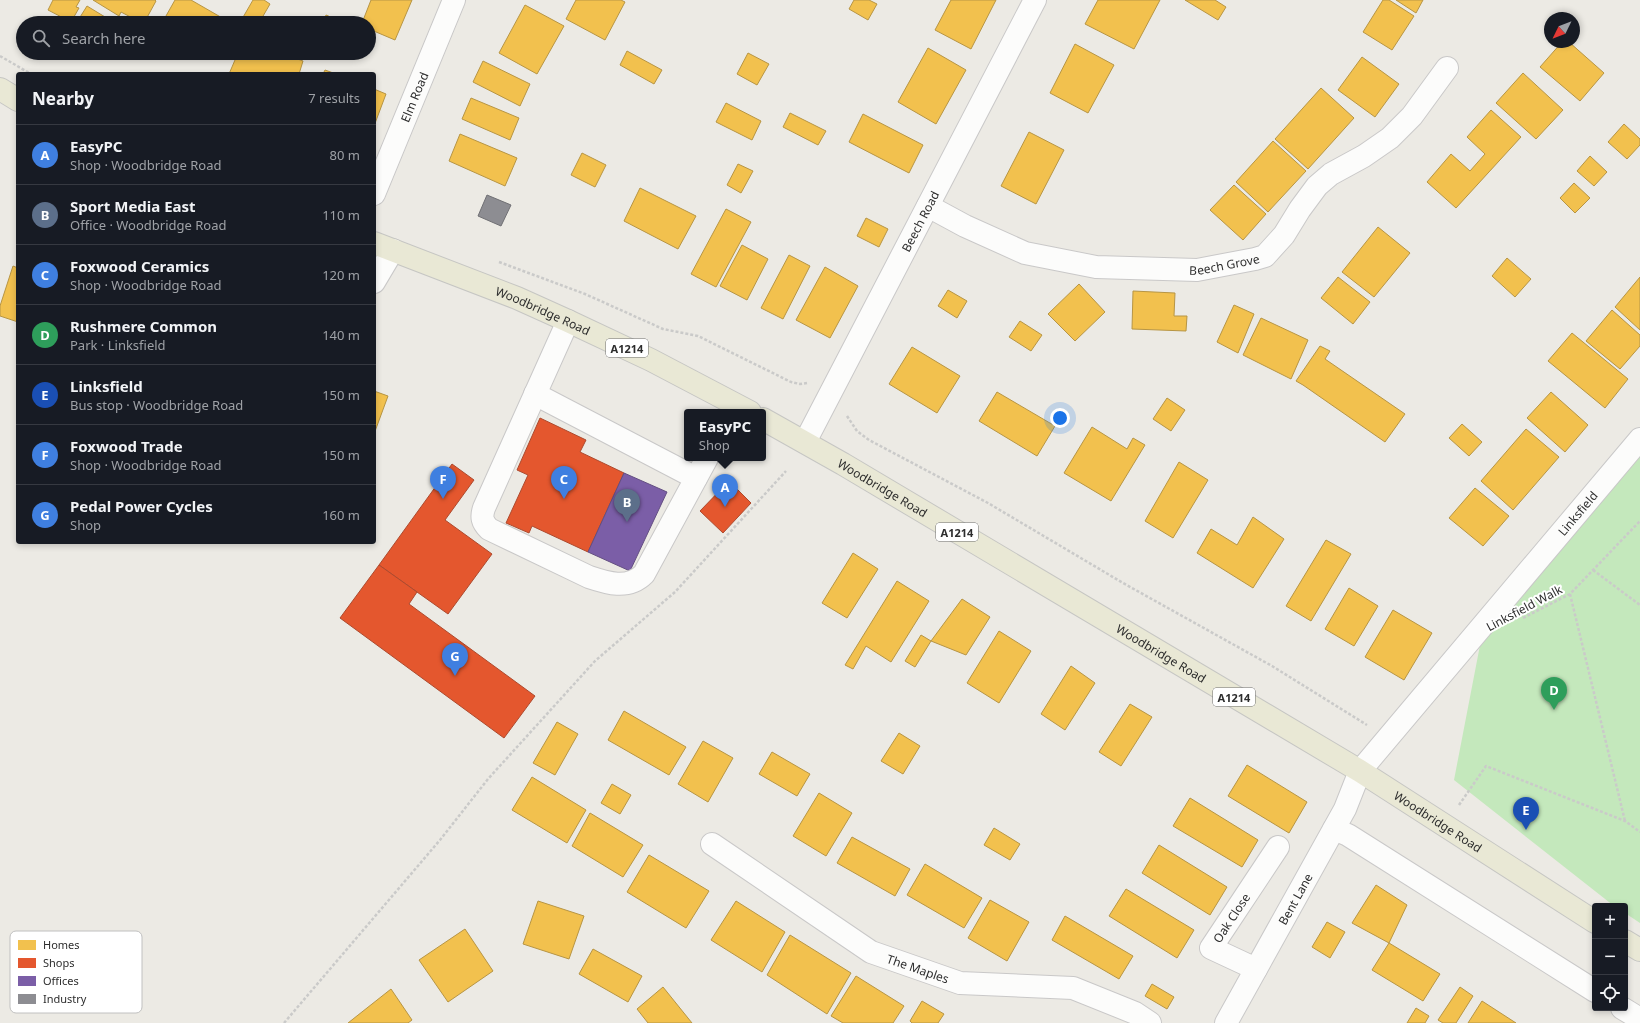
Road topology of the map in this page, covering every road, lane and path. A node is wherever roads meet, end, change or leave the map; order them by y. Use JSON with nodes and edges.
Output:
{"nodes":[{"id":1,"x":454,"y":0,"type":"edge"},
{"id":2,"x":1035,"y":0,"type":"edge"},
{"id":3,"x":0,"y":56,"type":"edge"},
{"id":4,"x":1447,"y":68,"type":"dead end"},
{"id":5,"x":28,"y":72,"type":"edge"},
{"id":6,"x":0,"y":90,"type":"edge"},
{"id":7,"x":16,"y":99,"type":"edge"},
{"id":8,"x":376,"y":189,"type":"edge"},
{"id":9,"x":928,"y":206,"type":"junction"},
{"id":10,"x":384,"y":246,"type":"edge"},
{"id":11,"x":492,"y":259,"type":"dead end"},
{"id":12,"x":376,"y":275,"type":"edge"},
{"id":13,"x":568,"y":321,"type":"junction"},
{"id":14,"x":535,"y":394,"type":"junction"},
{"id":15,"x":830,"y":394,"type":"junction"},
{"id":16,"x":738,"y":409,"type":"edge"},
{"id":17,"x":766,"y":421,"type":"edge"},
{"id":18,"x":1640,"y":439,"type":"edge"},
{"id":19,"x":805,"y":442,"type":"junction"},
{"id":20,"x":705,"y":461,"type":"edge"},
{"id":21,"x":786,"y":471,"type":"dead end"},
{"id":22,"x":696,"y":478,"type":"junction"},
{"id":23,"x":1640,"y":522,"type":"edge"},
{"id":24,"x":1593,"y":570,"type":"junction"},
{"id":25,"x":1570,"y":594,"type":"junction"},
{"id":26,"x":1640,"y":605,"type":"edge"},
{"id":27,"x":1522,"y":619,"type":"dead end"},
{"id":28,"x":1388,"y":738,"type":"junction"},
{"id":29,"x":1360,"y":772,"type":"junction"},
{"id":30,"x":1457,"y":808,"type":"dead end"},
{"id":31,"x":1625,"y":822,"type":"junction"},
{"id":32,"x":1334,"y":829,"type":"junction"},
{"id":33,"x":1640,"y":832,"type":"edge"},
{"id":34,"x":712,"y":844,"type":"dead end"},
{"id":35,"x":1278,"y":847,"type":"dead end"},
{"id":36,"x":1592,"y":920,"type":"edge"},
{"id":37,"x":1628,"y":943,"type":"edge"},
{"id":38,"x":1640,"y":950,"type":"edge"},
{"id":39,"x":1256,"y":969,"type":"junction"},
{"id":40,"x":1592,"y":989,"type":"edge"},
{"id":41,"x":1627,"y":1011,"type":"edge"},
{"id":42,"x":1640,"y":1019,"type":"edge"},
{"id":43,"x":284,"y":1023,"type":"edge"},
{"id":44,"x":1150,"y":1023,"type":"edge"},
{"id":45,"x":1226,"y":1023,"type":"edge"}],
"edges":[{"from":1,"to":8,"type":"street","name":"Elm Road"},
{"from":2,"to":9,"type":"street","name":"Beech Road"},
{"from":3,"to":5,"type":"path"},
{"from":4,"to":9,"type":"street","name":"Beech Grove"},
{"from":6,"to":7,"type":"main road"},
{"from":9,"to":15,"type":"street","name":"Beech Road"},
{"from":10,"to":12,"type":"street"},
{"from":10,"to":13,"type":"main road","name":"Woodbridge Road","number":"A1214"},
{"from":11,"to":15,"type":"path"},
{"from":13,"to":14,"type":"street"},
{"from":13,"to":16,"type":"main road","name":"Woodbridge Road","number":"A1214"},
{"from":14,"to":22,"type":"street"},
{"from":14,"to":22,"type":"street"},
{"from":15,"to":19,"type":"street","name":"Beech Road"},
{"from":15,"to":28,"type":"path"},
{"from":17,"to":19,"type":"main road","name":"Woodbridge Road","number":"A1214"},
{"from":18,"to":28,"type":"street","name":"Linksfield"},
{"from":19,"to":29,"type":"main road","name":"Woodbridge Road","number":"A1214"},
{"from":20,"to":22,"type":"street"},
{"from":21,"to":43,"type":"path"},
{"from":23,"to":24,"type":"path","name":"Linksfield Walk"},
{"from":24,"to":25,"type":"path","name":"Linksfield Walk"},
{"from":24,"to":26,"type":"path"},
{"from":25,"to":27,"type":"path","name":"Linksfield Walk"},
{"from":25,"to":31,"type":"path"},
{"from":28,"to":29,"type":"street","name":"Linksfield"},
{"from":29,"to":32,"type":"street","name":"Bent Lane"},
{"from":29,"to":36,"type":"main road","name":"Woodbridge Road","number":"A1214"},
{"from":30,"to":31,"type":"path"},
{"from":31,"to":33,"type":"path"},
{"from":32,"to":39,"type":"street","name":"Bent Lane"},
{"from":32,"to":40,"type":"street"},
{"from":34,"to":44,"type":"street","name":"The Maples"},
{"from":35,"to":39,"type":"street","name":"Oak Close"},
{"from":37,"to":38,"type":"main road"},
{"from":39,"to":45,"type":"street","name":"Bent Lane"},
{"from":41,"to":42,"type":"street"}]}
